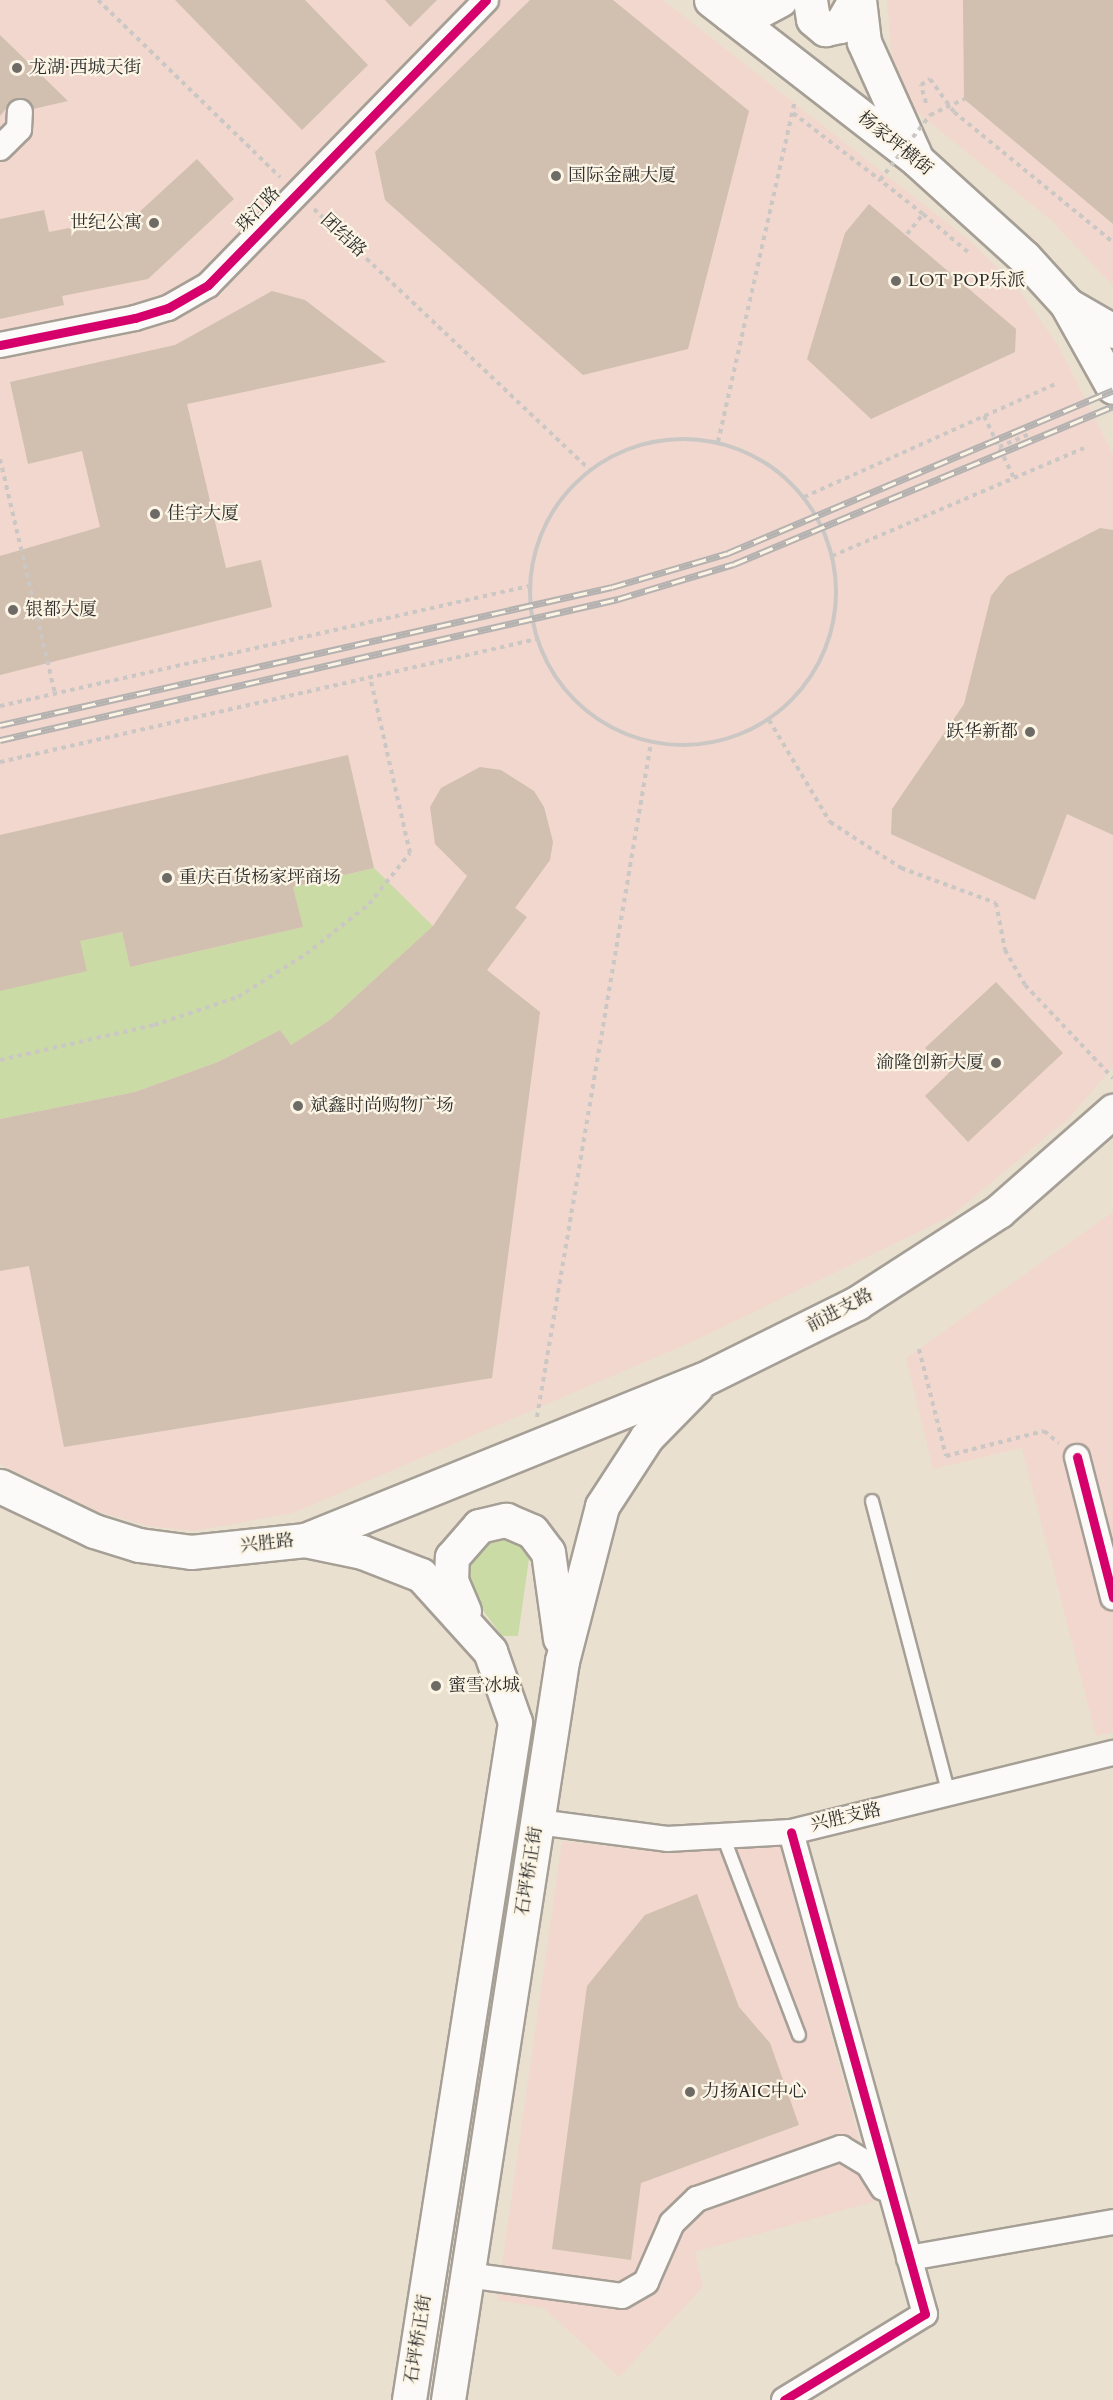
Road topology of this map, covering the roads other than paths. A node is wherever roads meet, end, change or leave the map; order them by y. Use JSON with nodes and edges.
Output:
{"nodes":[{"id":1,"x":486,"y":0,"type":"edge"},
{"id":2,"x":780,"y":0,"type":"edge"},
{"id":3,"x":810,"y":0,"type":"edge"},
{"id":4,"x":857,"y":0,"type":"edge"},
{"id":5,"x":720,"y":7,"type":"edge"},
{"id":6,"x":20,"y":111,"type":"dead end"},
{"id":7,"x":0,"y":148,"type":"edge"},
{"id":8,"x":917,"y":160,"type":"junction"},
{"id":9,"x":1066,"y":303,"type":"junction"},
{"id":10,"x":1113,"y":331,"type":"edge"},
{"id":11,"x":0,"y":345,"type":"edge"},
{"id":12,"x":1113,"y":387,"type":"edge"},
{"id":13,"x":1113,"y":1111,"type":"edge"},
{"id":14,"x":704,"y":1379,"type":"junction"},
{"id":15,"x":531,"y":1450,"type":"joint"},
{"id":16,"x":1077,"y":1457,"type":"dead end"},
{"id":17,"x":0,"y":1486,"type":"edge"},
{"id":18,"x":872,"y":1501,"type":"dead end"},
{"id":19,"x":305,"y":1540,"type":"junction"},
{"id":20,"x":1113,"y":1597,"type":"edge"},
{"id":21,"x":472,"y":1626,"type":"junction"},
{"id":22,"x":562,"y":1661,"type":"junction"},
{"id":23,"x":1113,"y":1753,"type":"edge"},
{"id":24,"x":949,"y":1794,"type":"junction"},
{"id":25,"x":538,"y":1822,"type":"junction"},
{"id":26,"x":791,"y":1832,"type":"junction"},
{"id":27,"x":723,"y":1836,"type":"junction"},
{"id":28,"x":799,"y":2036,"type":"dead end"},
{"id":29,"x":896,"y":2210,"type":"junction"},
{"id":30,"x":1113,"y":2222,"type":"edge"},
{"id":31,"x":909,"y":2258,"type":"junction"},
{"id":32,"x":467,"y":2275,"type":"junction"},
{"id":33,"x":409,"y":2400,"type":"edge"},
{"id":34,"x":448,"y":2400,"type":"edge"},
{"id":35,"x":784,"y":2400,"type":"edge"}],
"edges":[{"from":1,"to":11,"type":"street","name":"珠江路"},
{"from":2,"to":5,"type":"main road"},
{"from":3,"to":4,"type":"main road"},
{"from":4,"to":8,"type":"main road"},
{"from":5,"to":8,"type":"main road","name":"杨家坪横街"},
{"from":6,"to":7,"type":"street"},
{"from":8,"to":9,"type":"main road","name":"杨家坪横街"},
{"from":9,"to":10,"type":"main road"},
{"from":9,"to":12,"type":"main road"},
{"from":13,"to":14,"type":"main road","name":"前进支路"},
{"from":14,"to":15,"type":"main road","name":"前进支路"},
{"from":14,"to":22,"type":"main road","name":"石坪桥正街"},
{"from":15,"to":19,"type":"main road","name":"兴胜路"},
{"from":16,"to":20,"type":"street"},
{"from":17,"to":19,"type":"main road","name":"兴胜路"},
{"from":18,"to":24,"type":"lane"},
{"from":19,"to":21,"type":"main road","name":"石坪桥正街"},
{"from":21,"to":22,"type":"main road"},
{"from":21,"to":33,"type":"main road","name":"石坪桥正街"},
{"from":22,"to":25,"type":"main road","name":"石坪桥正街"},
{"from":23,"to":24,"type":"street","name":"兴胜支路"},
{"from":24,"to":26,"type":"street","name":"兴胜支路"},
{"from":25,"to":27,"type":"street","name":"兴胜支路"},
{"from":25,"to":32,"type":"main road","name":"石坪桥正街"},
{"from":26,"to":27,"type":"street","name":"兴胜支路"},
{"from":26,"to":29,"type":"street"},
{"from":27,"to":28,"type":"lane"},
{"from":29,"to":31,"type":"street"},
{"from":29,"to":32,"type":"street"},
{"from":30,"to":31,"type":"street"},
{"from":31,"to":35,"type":"street"},
{"from":32,"to":34,"type":"main road","name":"石坪桥正街"}]}
